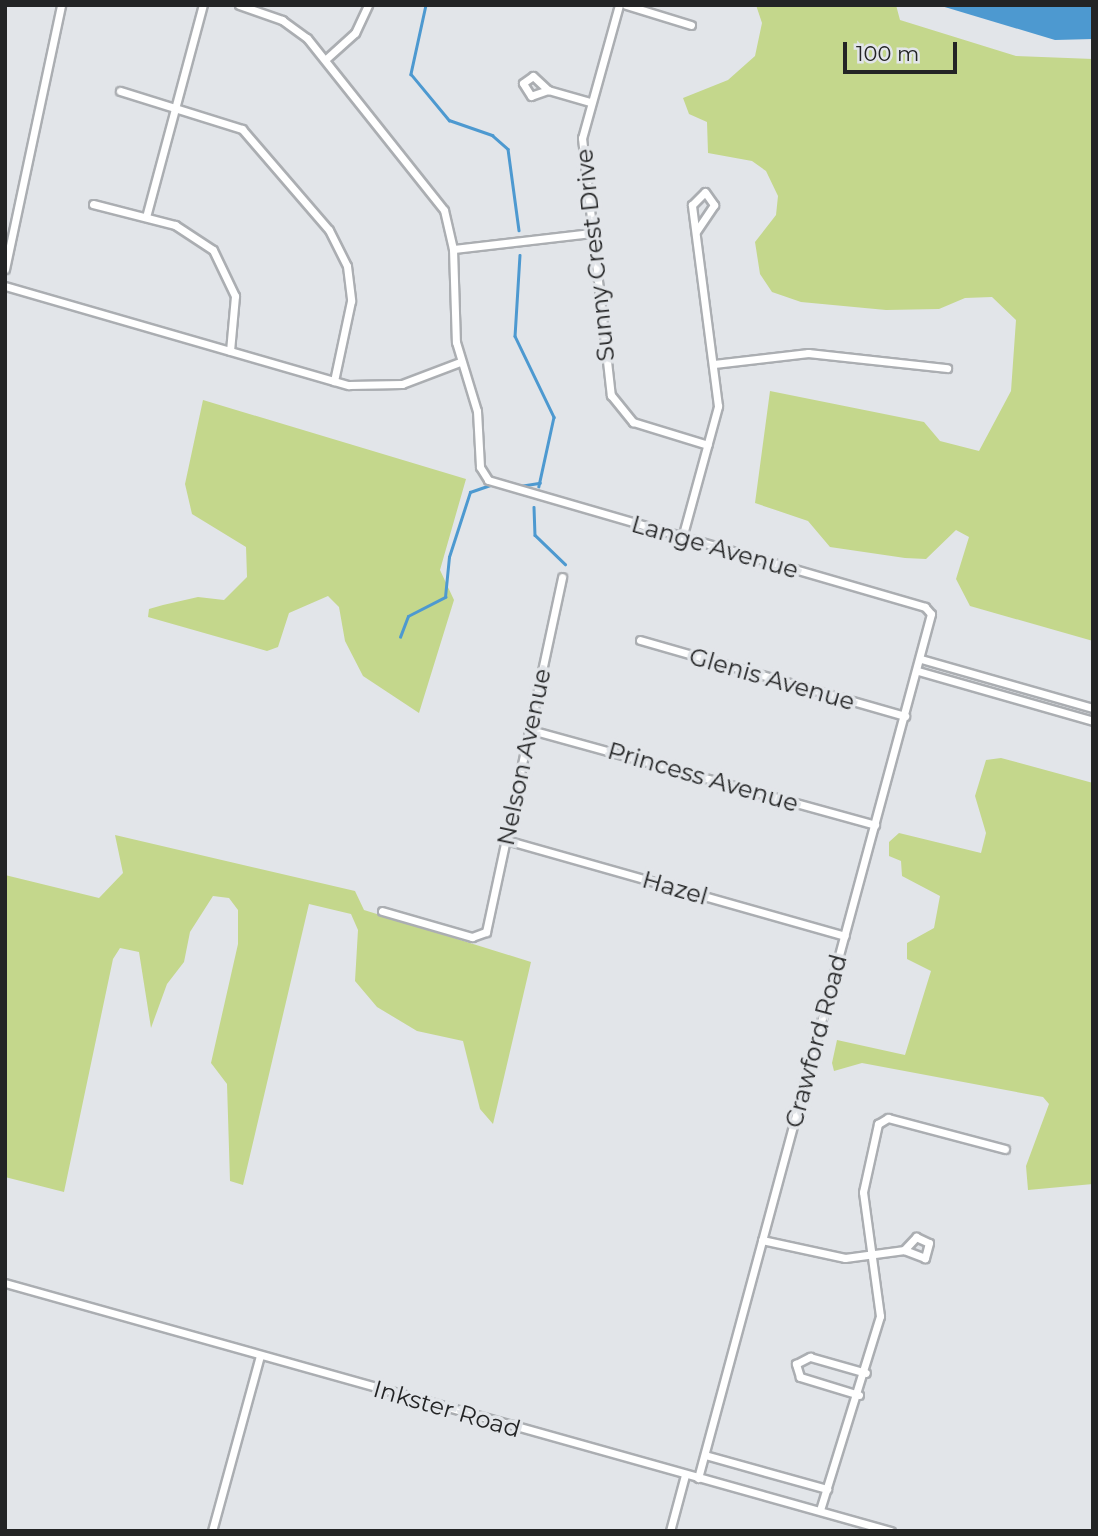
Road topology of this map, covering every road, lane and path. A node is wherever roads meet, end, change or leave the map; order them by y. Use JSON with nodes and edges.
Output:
{"nodes":[{"id":1,"x":61,"y":5,"type":"edge"},
{"id":2,"x":203,"y":5,"type":"edge"},
{"id":3,"x":239,"y":5,"type":"edge"},
{"id":4,"x":368,"y":5,"type":"edge"},
{"id":5,"x":619,"y":5,"type":"edge"},
{"id":6,"x":626,"y":5,"type":"edge"},
{"id":7,"x":257,"y":8,"type":"edge"},
{"id":8,"x":691,"y":25,"type":"dead end"},
{"id":9,"x":326,"y":59,"type":"junction"},
{"id":10,"x":548,"y":90,"type":"dead end"},
{"id":11,"x":120,"y":91,"type":"dead end"},
{"id":12,"x":590,"y":102,"type":"junction"},
{"id":13,"x":176,"y":105,"type":"junction"},
{"id":14,"x":93,"y":204,"type":"dead end"},
{"id":15,"x":146,"y":217,"type":"junction"},
{"id":16,"x":696,"y":232,"type":"junction"},
{"id":17,"x":592,"y":233,"type":"junction"},
{"id":18,"x":453,"y":249,"type":"junction"},
{"id":19,"x":5,"y":269,"type":"edge"},
{"id":20,"x":5,"y":286,"type":"edge"},
{"id":21,"x":230,"y":351,"type":"junction"},
{"id":22,"x":460,"y":362,"type":"junction"},
{"id":23,"x":713,"y":364,"type":"junction"},
{"id":24,"x":947,"y":368,"type":"dead end"},
{"id":25,"x":334,"y":381,"type":"junction"},
{"id":26,"x":708,"y":445,"type":"junction"},
{"id":27,"x":682,"y":538,"type":"junction"},
{"id":28,"x":562,"y":577,"type":"dead end"},
{"id":29,"x":925,"y":607,"type":"joint"},
{"id":30,"x":640,"y":640,"type":"dead end"},
{"id":31,"x":921,"y":659,"type":"junction"},
{"id":32,"x":918,"y":671,"type":"junction"},
{"id":33,"x":1023,"y":688,"type":"junction"},
{"id":34,"x":1020,"y":700,"type":"junction"},
{"id":35,"x":1093,"y":708,"type":"edge"},
{"id":36,"x":905,"y":716,"type":"junction"},
{"id":37,"x":1093,"y":721,"type":"edge"},
{"id":38,"x":530,"y":730,"type":"junction"},
{"id":39,"x":875,"y":825,"type":"junction"},
{"id":40,"x":506,"y":840,"type":"junction"},
{"id":41,"x":382,"y":911,"type":"dead end"},
{"id":42,"x":845,"y":936,"type":"junction"},
{"id":43,"x":1005,"y":1149,"type":"dead end"},
{"id":44,"x":762,"y":1240,"type":"junction"},
{"id":45,"x":904,"y":1250,"type":"dead end"},
{"id":46,"x":873,"y":1254,"type":"junction"},
{"id":47,"x":5,"y":1283,"type":"edge"},
{"id":48,"x":260,"y":1356,"type":"junction"},
{"id":49,"x":866,"y":1373,"type":"junction"},
{"id":50,"x":859,"y":1395,"type":"junction"},
{"id":51,"x":705,"y":1455,"type":"junction"},
{"id":52,"x":685,"y":1475,"type":"junction"},
{"id":53,"x":698,"y":1478,"type":"junction"},
{"id":54,"x":827,"y":1489,"type":"junction"},
{"id":55,"x":820,"y":1510,"type":"junction"},
{"id":56,"x":212,"y":1531,"type":"edge"},
{"id":57,"x":670,"y":1531,"type":"edge"},
{"id":58,"x":891,"y":1531,"type":"edge"}],
"edges":[{"from":1,"to":19,"type":"street"},
{"from":2,"to":13,"type":"street"},
{"from":3,"to":7,"type":"street"},
{"from":4,"to":9,"type":"street"},
{"from":5,"to":12,"type":"street","name":"Sunny Crest Drive"},
{"from":6,"to":8,"type":"street"},
{"from":7,"to":9,"type":"street"},
{"from":9,"to":18,"type":"street"},
{"from":10,"to":12,"type":"street"},
{"from":11,"to":13,"type":"street"},
{"from":12,"to":17,"type":"street","name":"Sunny Crest Drive"},
{"from":13,"to":15,"type":"street"},
{"from":13,"to":25,"type":"street"},
{"from":14,"to":15,"type":"street"},
{"from":15,"to":21,"type":"street"},
{"from":16,"to":16,"type":"street"},
{"from":16,"to":23,"type":"street"},
{"from":17,"to":18,"type":"street"},
{"from":17,"to":26,"type":"street","name":"Sunny Crest Drive"},
{"from":18,"to":22,"type":"street"},
{"from":20,"to":21,"type":"street"},
{"from":21,"to":25,"type":"street"},
{"from":22,"to":25,"type":"street"},
{"from":22,"to":27,"type":"street","name":"Lange Avenue"},
{"from":23,"to":24,"type":"street"},
{"from":23,"to":26,"type":"street"},
{"from":26,"to":27,"type":"street"},
{"from":27,"to":29,"type":"street","name":"Lange Avenue"},
{"from":28,"to":38,"type":"street","name":"Nelson Avenue"},
{"from":29,"to":31,"type":"street","name":"Crawford Road"},
{"from":30,"to":36,"type":"street","name":"Glenis Avenue"},
{"from":31,"to":32,"type":"street","name":"Crawford Road"},
{"from":31,"to":33,"type":"street"},
{"from":32,"to":34,"type":"street"},
{"from":32,"to":36,"type":"street","name":"Crawford Road"},
{"from":33,"to":34,"type":"street"},
{"from":33,"to":35,"type":"street"},
{"from":34,"to":37,"type":"street"},
{"from":36,"to":39,"type":"street","name":"Crawford Road"},
{"from":38,"to":39,"type":"street","name":"Princess Avenue"},
{"from":38,"to":40,"type":"street","name":"Nelson Avenue"},
{"from":39,"to":42,"type":"street","name":"Crawford Road"},
{"from":40,"to":41,"type":"street","name":"Nelson Avenue"},
{"from":40,"to":42,"type":"street","name":"Hazel"},
{"from":42,"to":44,"type":"street","name":"Crawford Road"},
{"from":43,"to":46,"type":"street"},
{"from":44,"to":46,"type":"street"},
{"from":44,"to":51,"type":"street","name":"Crawford Road"},
{"from":45,"to":46,"type":"street"},
{"from":46,"to":49,"type":"street"},
{"from":47,"to":48,"type":"street","name":"Inkster Road"},
{"from":48,"to":52,"type":"street","name":"Inkster Road"},
{"from":48,"to":56,"type":"street"},
{"from":49,"to":50,"type":"street"},
{"from":49,"to":50,"type":"street"},
{"from":50,"to":54,"type":"street"},
{"from":51,"to":53,"type":"street","name":"Crawford Road"},
{"from":51,"to":54,"type":"street"},
{"from":52,"to":53,"type":"street","name":"Inkster Road"},
{"from":52,"to":57,"type":"street"},
{"from":53,"to":55,"type":"street","name":"Inkster Road"},
{"from":54,"to":55,"type":"street"},
{"from":55,"to":58,"type":"street","name":"Inkster Road"}]}
